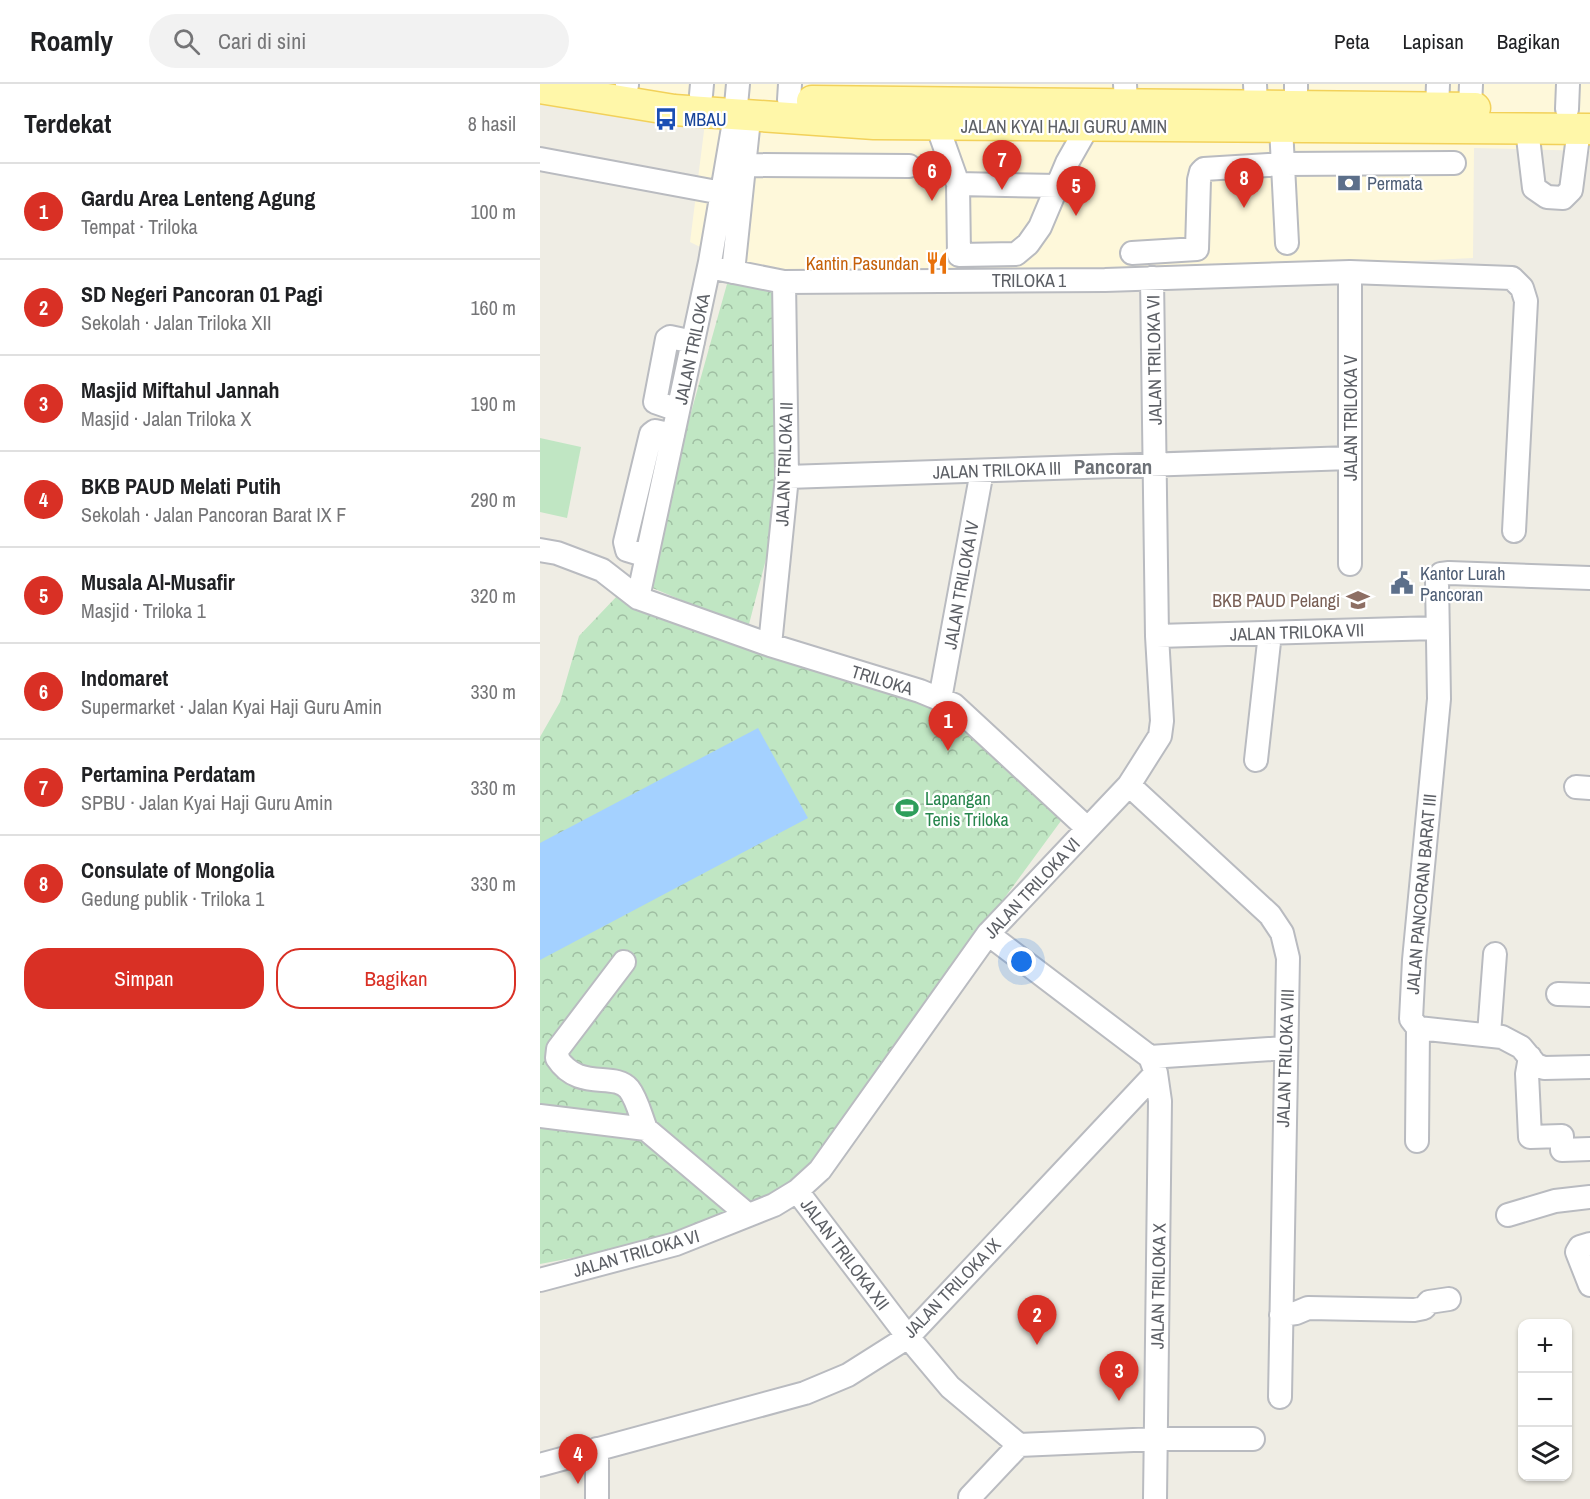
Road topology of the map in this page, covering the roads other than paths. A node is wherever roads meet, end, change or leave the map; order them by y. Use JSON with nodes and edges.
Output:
{"nodes":[{"id":1,"x":625,"y":84,"type":"edge"},
{"id":2,"x":540,"y":88,"type":"edge"},
{"id":3,"x":701,"y":89,"type":"edge"},
{"id":4,"x":789,"y":92,"type":"edge"},
{"id":5,"x":912,"y":94,"type":"edge"},
{"id":6,"x":1019,"y":94,"type":"edge"},
{"id":7,"x":1126,"y":94,"type":"edge"},
{"id":8,"x":1176,"y":94,"type":"edge"},
{"id":9,"x":1256,"y":95,"type":"edge"},
{"id":10,"x":1437,"y":96,"type":"edge"},
{"id":11,"x":1470,"y":96,"type":"edge"},
{"id":12,"x":743,"y":106,"type":"edge"},
{"id":13,"x":1076,"y":106,"type":"edge"},
{"id":14,"x":1287,"y":118,"type":"edge"},
{"id":15,"x":1579,"y":120,"type":"edge"},
{"id":16,"x":940,"y":136,"type":"junction"},
{"id":17,"x":1528,"y":138,"type":"junction"},
{"id":18,"x":739,"y":156,"type":"junction"},
{"id":19,"x":540,"y":159,"type":"edge"},
{"id":20,"x":1454,"y":163,"type":"dead end"},
{"id":21,"x":1283,"y":164,"type":"junction"},
{"id":22,"x":909,"y":166,"type":"dead end"},
{"id":23,"x":958,"y":184,"type":"junction"},
{"id":24,"x":1058,"y":186,"type":"junction"},
{"id":25,"x":722,"y":193,"type":"junction"},
{"id":26,"x":1287,"y":243,"type":"dead end"},
{"id":27,"x":1132,"y":253,"type":"dead end"},
{"id":28,"x":709,"y":267,"type":"junction"},
{"id":29,"x":733,"y":272,"type":"junction"},
{"id":30,"x":1350,"y":272,"type":"junction"},
{"id":31,"x":1152,"y":278,"type":"junction"},
{"id":32,"x":784,"y":282,"type":"junction"},
{"id":33,"x":1350,"y":458,"type":"junction"},
{"id":34,"x":1156,"y":465,"type":"junction"},
{"id":35,"x":982,"y":471,"type":"junction"},
{"id":36,"x":787,"y":477,"type":"junction"},
{"id":37,"x":1514,"y":531,"type":"dead end"},
{"id":38,"x":540,"y":550,"type":"edge"},
{"id":39,"x":1350,"y":564,"type":"dead end"},
{"id":40,"x":1590,"y":578,"type":"edge"},
{"id":41,"x":638,"y":598,"type":"junction"},
{"id":42,"x":1437,"y":628,"type":"junction"},
{"id":43,"x":1270,"y":633,"type":"junction"},
{"id":44,"x":1158,"y":636,"type":"junction"},
{"id":45,"x":770,"y":645,"type":"junction"},
{"id":46,"x":940,"y":699,"type":"junction"},
{"id":47,"x":1256,"y":760,"type":"dead end"},
{"id":48,"x":1130,"y":785,"type":"junction"},
{"id":49,"x":1087,"y":828,"type":"junction"},
{"id":50,"x":988,"y":934,"type":"junction"},
{"id":51,"x":1495,"y":954,"type":"dead end"},
{"id":52,"x":624,"y":963,"type":"dead end"},
{"id":53,"x":1558,"y":994,"type":"dead end"},
{"id":54,"x":1590,"y":995,"type":"edge"},
{"id":55,"x":1418,"y":1028,"type":"junction"},
{"id":56,"x":1489,"y":1034,"type":"junction"},
{"id":57,"x":1285,"y":1048,"type":"junction"},
{"id":58,"x":1530,"y":1057,"type":"junction"},
{"id":59,"x":1153,"y":1065,"type":"junction"},
{"id":60,"x":1590,"y":1067,"type":"edge"},
{"id":61,"x":540,"y":1116,"type":"edge"},
{"id":62,"x":646,"y":1129,"type":"junction"},
{"id":63,"x":1418,"y":1141,"type":"dead end"},
{"id":64,"x":1590,"y":1149,"type":"edge"},
{"id":65,"x":797,"y":1191,"type":"junction"},
{"id":66,"x":1590,"y":1197,"type":"edge"},
{"id":67,"x":747,"y":1215,"type":"junction"},
{"id":68,"x":1508,"y":1215,"type":"dead end"},
{"id":69,"x":1590,"y":1244,"type":"edge"},
{"id":70,"x":540,"y":1280,"type":"edge"},
{"id":71,"x":1590,"y":1285,"type":"edge"},
{"id":72,"x":1449,"y":1299,"type":"dead end"},
{"id":73,"x":1281,"y":1315,"type":"junction"},
{"id":74,"x":908,"y":1337,"type":"junction"},
{"id":75,"x":1280,"y":1397,"type":"dead end"},
{"id":76,"x":1156,"y":1439,"type":"junction"},
{"id":77,"x":1253,"y":1439,"type":"dead end"},
{"id":78,"x":1018,"y":1445,"type":"junction"},
{"id":79,"x":597,"y":1449,"type":"junction"},
{"id":80,"x":540,"y":1465,"type":"edge"},
{"id":81,"x":970,"y":1497,"type":"dead end"},
{"id":82,"x":597,"y":1499,"type":"edge"},
{"id":83,"x":1155,"y":1499,"type":"edge"}],
"edges":[{"from":1,"to":3,"type":"main road","name":"JALAN KYAI HAJI GURU AMIN"},
{"from":2,"to":12,"type":"main road","name":"JALAN KYAI HAJI GURU AMIN"},
{"from":3,"to":12,"type":"main road","name":"JALAN KYAI HAJI GURU AMIN"},
{"from":4,"to":5,"type":"main road","name":"JALAN KYAI HAJI GURU AMIN"},
{"from":4,"to":12,"type":"main road","name":"JALAN KYAI HAJI GURU AMIN"},
{"from":5,"to":6,"type":"main road","name":"JALAN KYAI HAJI GURU AMIN"},
{"from":6,"to":13,"type":"main road","name":"JALAN KYAI HAJI GURU AMIN"},
{"from":7,"to":8,"type":"main road","name":"JALAN KYAI HAJI GURU AMIN"},
{"from":7,"to":13,"type":"main road","name":"JALAN KYAI HAJI GURU AMIN"},
{"from":8,"to":9,"type":"main road","name":"JALAN KYAI HAJI GURU AMIN"},
{"from":9,"to":14,"type":"main road","name":"JALAN KYAI HAJI GURU AMIN"},
{"from":10,"to":11,"type":"main road","name":"JALAN KYAI HAJI GURU AMIN"},
{"from":10,"to":14,"type":"main road","name":"JALAN KYAI HAJI GURU AMIN"},
{"from":11,"to":15,"type":"main road","name":"JALAN KYAI HAJI GURU AMIN"},
{"from":12,"to":16,"type":"main road","name":"JALAN KYAI HAJI GURU AMIN"},
{"from":12,"to":18,"type":"street","name":"JALAN TRILOKA"},
{"from":13,"to":14,"type":"main road","name":"JALAN KYAI HAJI GURU AMIN"},
{"from":13,"to":16,"type":"main road","name":"JALAN KYAI HAJI GURU AMIN"},
{"from":13,"to":24,"type":"street"},
{"from":14,"to":17,"type":"main road","name":"JALAN KYAI HAJI GURU AMIN"},
{"from":14,"to":21,"type":"street"},
{"from":15,"to":17,"type":"main road","name":"JALAN KYAI HAJI GURU AMIN"},
{"from":15,"to":17,"type":"street"},
{"from":16,"to":23,"type":"street"},
{"from":18,"to":22,"type":"street"},
{"from":18,"to":25,"type":"street","name":"JALAN TRILOKA"},
{"from":18,"to":29,"type":"street","name":"JALAN TRILOKA"},
{"from":19,"to":25,"type":"street"},
{"from":20,"to":21,"type":"street"},
{"from":21,"to":26,"type":"street"},
{"from":21,"to":27,"type":"street"},
{"from":23,"to":24,"type":"street"},
{"from":23,"to":24,"type":"street"},
{"from":25,"to":28,"type":"street","name":"JALAN TRILOKA"},
{"from":28,"to":29,"type":"street","name":"TRILOKA 1"},
{"from":28,"to":41,"type":"street","name":"JALAN TRILOKA"},
{"from":29,"to":32,"type":"street","name":"TRILOKA 1"},
{"from":30,"to":31,"type":"street","name":"TRILOKA 1"},
{"from":30,"to":33,"type":"street","name":"JALAN TRILOKA V"},
{"from":30,"to":37,"type":"street","name":"TRILOKA 1"},
{"from":31,"to":32,"type":"street","name":"TRILOKA 1"},
{"from":31,"to":34,"type":"street","name":"JALAN TRILOKA VI"},
{"from":32,"to":36,"type":"street","name":"JALAN TRILOKA II"},
{"from":33,"to":34,"type":"street","name":"JALAN TRILOKA III"},
{"from":33,"to":39,"type":"street","name":"JALAN TRILOKA V"},
{"from":34,"to":35,"type":"street","name":"JALAN TRILOKA III"},
{"from":34,"to":44,"type":"street","name":"JALAN TRILOKA VI"},
{"from":35,"to":36,"type":"street","name":"JALAN TRILOKA III"},
{"from":35,"to":46,"type":"street","name":"JALAN TRILOKA IV"},
{"from":36,"to":45,"type":"street","name":"JALAN TRILOKA II"},
{"from":38,"to":41,"type":"street","name":"TRILOKA"},
{"from":40,"to":42,"type":"street","name":"JALAN PANCORAN BARAT III"},
{"from":41,"to":45,"type":"street","name":"TRILOKA"},
{"from":42,"to":43,"type":"street","name":"JALAN TRILOKA VII"},
{"from":42,"to":55,"type":"street","name":"JALAN PANCORAN BARAT III"},
{"from":43,"to":44,"type":"street","name":"JALAN TRILOKA VII"},
{"from":43,"to":47,"type":"street"},
{"from":44,"to":48,"type":"street","name":"JALAN TRILOKA VI"},
{"from":45,"to":46,"type":"street","name":"TRILOKA"},
{"from":46,"to":49,"type":"street","name":"TRILOKA"},
{"from":48,"to":49,"type":"street","name":"JALAN TRILOKA VI"},
{"from":48,"to":57,"type":"street","name":"JALAN TRILOKA VIII"},
{"from":49,"to":50,"type":"street","name":"JALAN TRILOKA VI"},
{"from":50,"to":59,"type":"street"},
{"from":50,"to":65,"type":"street","name":"JALAN TRILOKA VI"},
{"from":51,"to":56,"type":"street"},
{"from":52,"to":62,"type":"street"},
{"from":53,"to":54,"type":"street"},
{"from":55,"to":56,"type":"street"},
{"from":55,"to":63,"type":"street","name":"JALAN PANCORAN BARAT III"},
{"from":56,"to":58,"type":"street"},
{"from":57,"to":59,"type":"street"},
{"from":57,"to":73,"type":"street","name":"JALAN TRILOKA VIII"},
{"from":58,"to":60,"type":"street"},
{"from":58,"to":64,"type":"street"},
{"from":59,"to":74,"type":"street","name":"JALAN TRILOKA IX"},
{"from":59,"to":76,"type":"street","name":"JALAN TRILOKA X"},
{"from":61,"to":62,"type":"street"},
{"from":62,"to":67,"type":"street"},
{"from":65,"to":67,"type":"street","name":"JALAN TRILOKA VI"},
{"from":65,"to":74,"type":"street","name":"JALAN TRILOKA XII"},
{"from":66,"to":68,"type":"street"},
{"from":67,"to":70,"type":"street","name":"JALAN TRILOKA VI"},
{"from":69,"to":71,"type":"street"},
{"from":72,"to":73,"type":"street"},
{"from":73,"to":75,"type":"street","name":"JALAN TRILOKA VIII"},
{"from":74,"to":78,"type":"street","name":"JALAN TRILOKA XII"},
{"from":74,"to":79,"type":"street","name":"JALAN TRILOKA IX"},
{"from":76,"to":77,"type":"street"},
{"from":76,"to":78,"type":"street"},
{"from":76,"to":83,"type":"street","name":"JALAN TRILOKA X"},
{"from":78,"to":81,"type":"street"},
{"from":79,"to":80,"type":"street","name":"JALAN TRILOKA IX"},
{"from":79,"to":82,"type":"street"}]}
